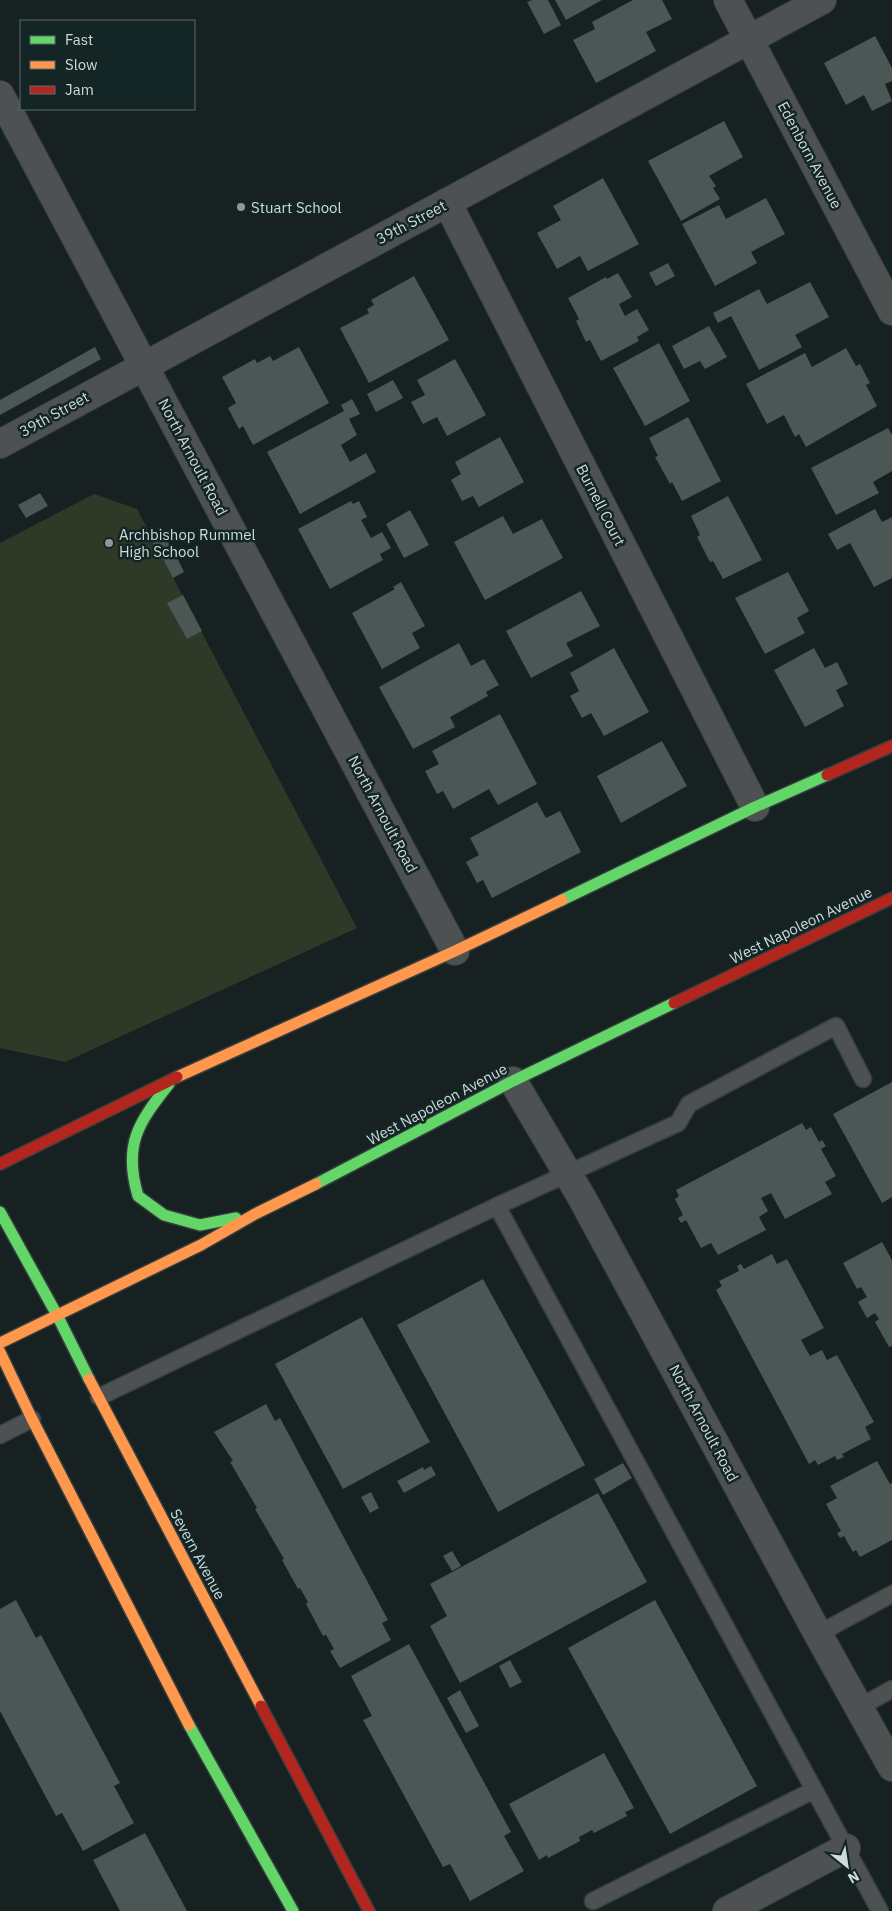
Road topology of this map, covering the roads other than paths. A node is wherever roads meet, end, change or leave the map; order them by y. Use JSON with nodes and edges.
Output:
{"nodes":[{"id":1,"x":728,"y":0,"type":"edge"},
{"id":2,"x":822,"y":0,"type":"edge"},
{"id":3,"x":749,"y":40,"type":"junction"},
{"id":4,"x":0,"y":95,"type":"edge"},
{"id":5,"x":447,"y":202,"type":"junction"},
{"id":6,"x":892,"y":310,"type":"edge"},
{"id":7,"x":144,"y":364,"type":"junction"},
{"id":8,"x":0,"y":444,"type":"edge"},
{"id":9,"x":892,"y":746,"type":"edge"},
{"id":10,"x":755,"y":807,"type":"junction"},
{"id":11,"x":892,"y":898,"type":"edge"},
{"id":12,"x":455,"y":951,"type":"junction"},
{"id":13,"x":864,"y":1079,"type":"dead end"},
{"id":14,"x":173,"y":1080,"type":"junction"},
{"id":15,"x":513,"y":1081,"type":"junction"},
{"id":16,"x":0,"y":1164,"type":"edge"},
{"id":17,"x":568,"y":1174,"type":"junction"},
{"id":18,"x":497,"y":1206,"type":"junction"},
{"id":19,"x":0,"y":1212,"type":"edge"},
{"id":20,"x":255,"y":1214,"type":"junction"},
{"id":21,"x":57,"y":1315,"type":"junction"},
{"id":22,"x":0,"y":1343,"type":"edge"},
{"id":23,"x":0,"y":1352,"type":"edge"},
{"id":24,"x":99,"y":1397,"type":"junction"},
{"id":25,"x":32,"y":1419,"type":"junction"},
{"id":26,"x":0,"y":1435,"type":"edge"},
{"id":27,"x":892,"y":1594,"type":"edge"},
{"id":28,"x":818,"y":1634,"type":"junction"},
{"id":29,"x":892,"y":1689,"type":"edge"},
{"id":30,"x":858,"y":1708,"type":"junction"},
{"id":31,"x":892,"y":1768,"type":"edge"},
{"id":32,"x":814,"y":1790,"type":"junction"},
{"id":33,"x":846,"y":1848,"type":"junction"},
{"id":34,"x":593,"y":1901,"type":"dead end"},
{"id":35,"x":293,"y":1911,"type":"edge"},
{"id":36,"x":369,"y":1911,"type":"edge"},
{"id":37,"x":726,"y":1911,"type":"edge"},
{"id":38,"x":880,"y":1911,"type":"edge"}],
"edges":[{"from":1,"to":3,"type":"street","name":"Edenborn Avenue"},
{"from":2,"to":3,"type":"street","name":"39th Street"},
{"from":3,"to":5,"type":"street","name":"39th Street"},
{"from":3,"to":6,"type":"street","name":"Edenborn Avenue"},
{"from":4,"to":7,"type":"street","name":"North Arnoult Road"},
{"from":5,"to":7,"type":"street","name":"39th Street"},
{"from":5,"to":10,"type":"street","name":"Burnell Court"},
{"from":7,"to":8,"type":"street","name":"39th Street"},
{"from":7,"to":12,"type":"street","name":"North Arnoult Road"},
{"from":9,"to":10,"type":"main road"},
{"from":10,"to":12,"type":"main road"},
{"from":11,"to":15,"type":"main road","name":"West Napoleon Avenue"},
{"from":12,"to":14,"type":"main road"},
{"from":13,"to":17,"type":"lane"},
{"from":14,"to":16,"type":"main road"},
{"from":14,"to":20,"type":"main road"},
{"from":15,"to":17,"type":"street","name":"North Arnoult Road"},
{"from":15,"to":20,"type":"main road","name":"West Napoleon Avenue"},
{"from":17,"to":18,"type":"lane"},
{"from":17,"to":28,"type":"street","name":"North Arnoult Road"},
{"from":18,"to":24,"type":"lane"},
{"from":18,"to":32,"type":"lane"},
{"from":19,"to":21,"type":"main road","name":"Severn Avenue"},
{"from":20,"to":21,"type":"main road","name":"West Napoleon Avenue"},
{"from":21,"to":22,"type":"main road","name":"West Napoleon Avenue"},
{"from":21,"to":24,"type":"main road","name":"Severn Avenue"},
{"from":23,"to":25,"type":"main road"},
{"from":24,"to":36,"type":"main road","name":"Severn Avenue"},
{"from":25,"to":26,"type":"lane"},
{"from":25,"to":35,"type":"main road"},
{"from":27,"to":28,"type":"lane"},
{"from":28,"to":30,"type":"street","name":"North Arnoult Road"},
{"from":29,"to":30,"type":"lane"},
{"from":30,"to":31,"type":"street","name":"North Arnoult Road"},
{"from":32,"to":33,"type":"lane"},
{"from":32,"to":34,"type":"lane"},
{"from":33,"to":37,"type":"street"},
{"from":33,"to":38,"type":"lane"}]}
